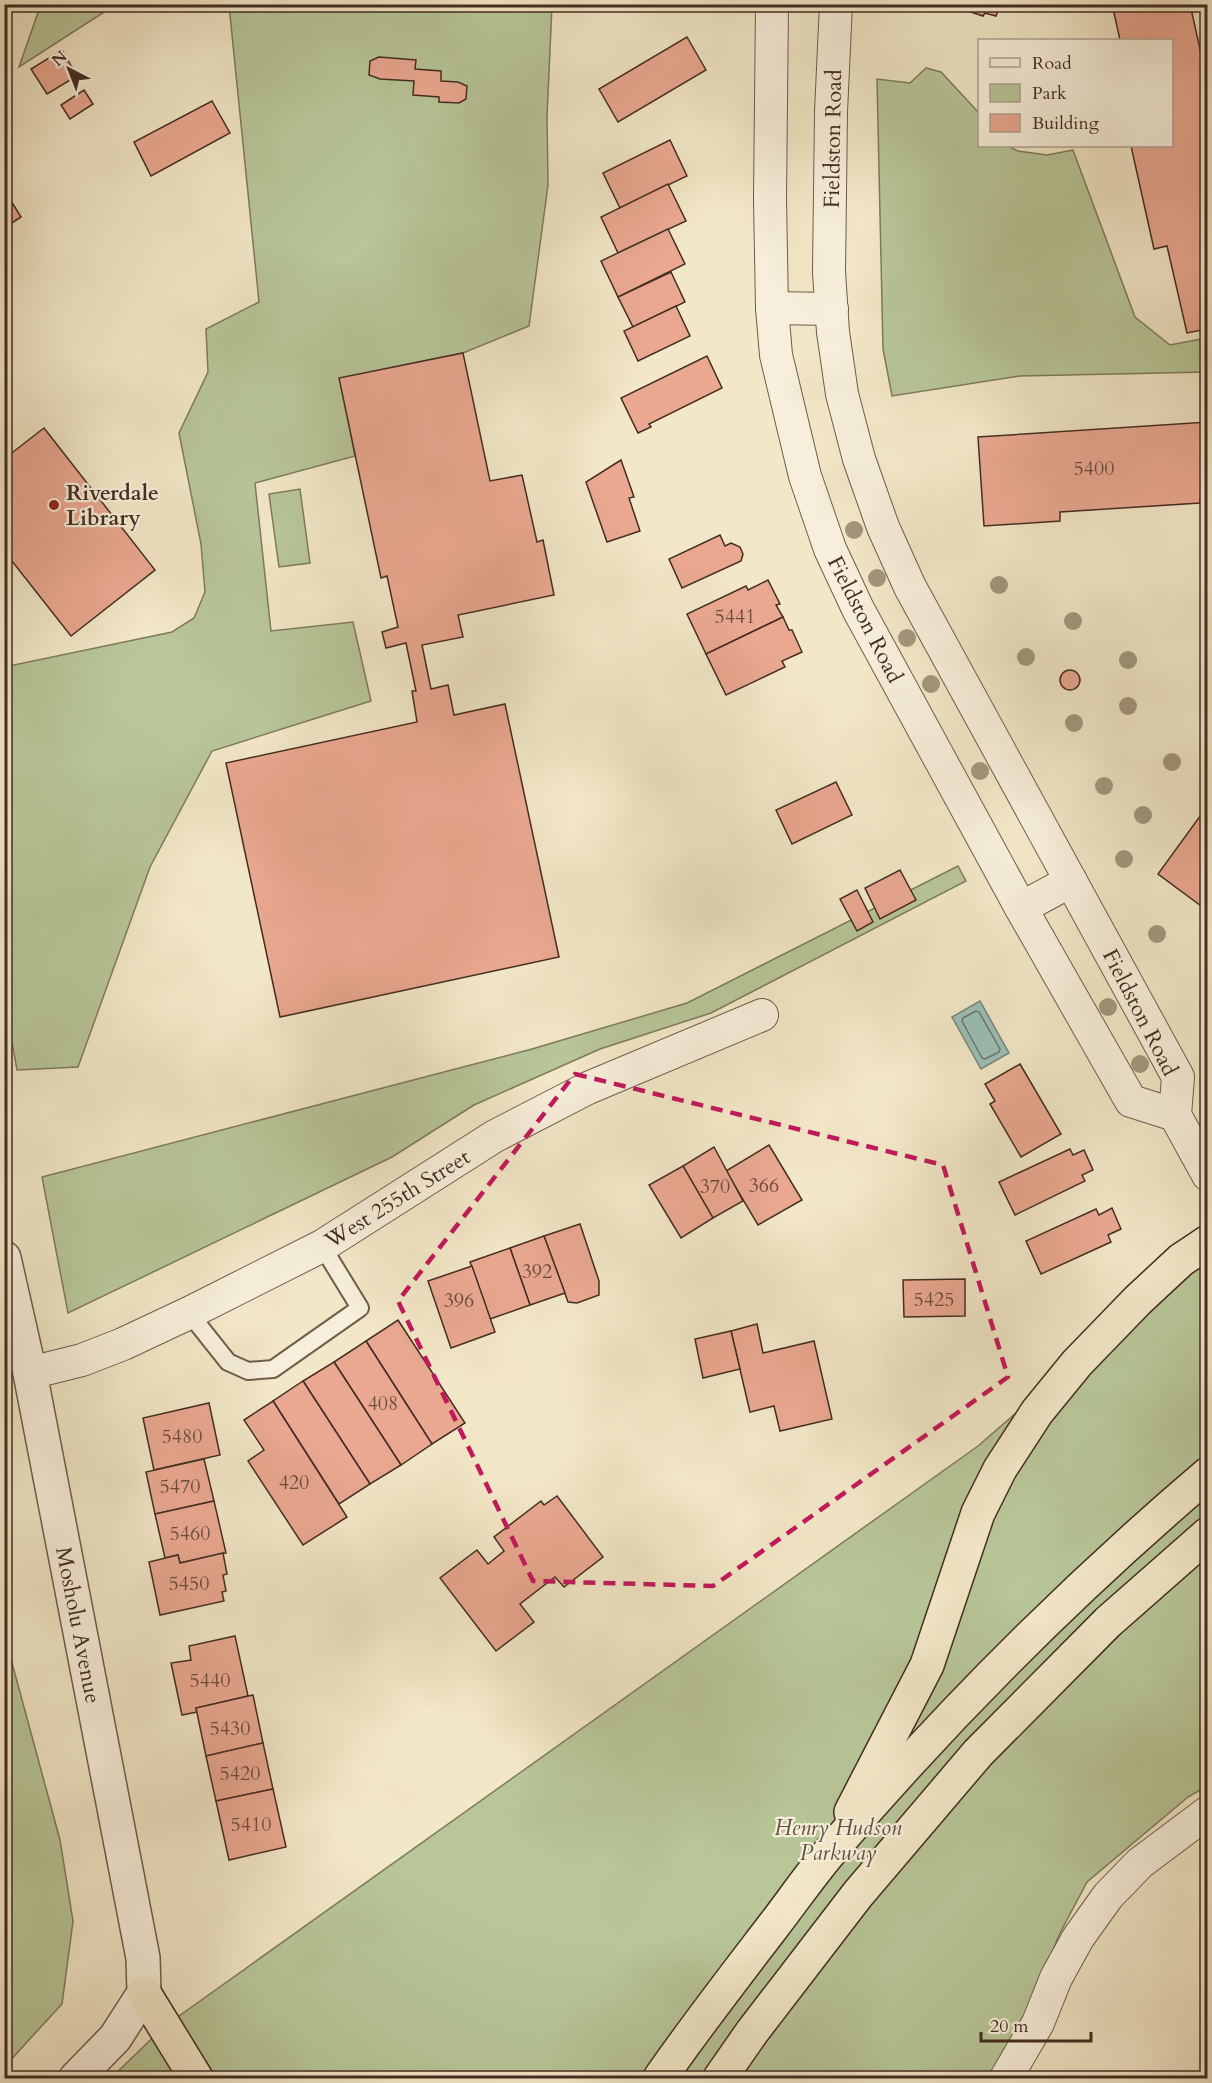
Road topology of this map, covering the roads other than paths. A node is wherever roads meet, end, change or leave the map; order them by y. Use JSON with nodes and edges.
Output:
{"nodes":[{"id":1,"x":772,"y":4,"type":"edge"},
{"id":2,"x":836,"y":4,"type":"edge"},
{"id":3,"x":772,"y":308,"type":"junction"},
{"id":4,"x":831,"y":309,"type":"junction"},
{"id":5,"x":1071,"y":881,"type":"junction"},
{"id":6,"x":1021,"y":908,"type":"junction"},
{"id":7,"x":762,"y":1015,"type":"dead end"},
{"id":8,"x":1175,"y":1115,"type":"junction"},
{"id":9,"x":1208,"y":1175,"type":"edge"},
{"id":10,"x":1208,"y":1242,"type":"edge"},
{"id":11,"x":322,"y":1246,"type":"junction"},
{"id":12,"x":4,"y":1258,"type":"edge"},
{"id":13,"x":189,"y":1313,"type":"junction"},
{"id":14,"x":30,"y":1372,"type":"junction"},
{"id":15,"x":1208,"y":1474,"type":"edge"},
{"id":16,"x":1208,"y":1534,"type":"edge"},
{"id":17,"x":1208,"y":1812,"type":"edge"},
{"id":18,"x":834,"y":1847,"type":"junction"},
{"id":19,"x":144,"y":1993,"type":"junction"},
{"id":20,"x":76,"y":2079,"type":"edge"},
{"id":21,"x":196,"y":2079,"type":"edge"},
{"id":22,"x":660,"y":2079,"type":"edge"},
{"id":23,"x":720,"y":2079,"type":"edge"},
{"id":24,"x":1006,"y":2079,"type":"edge"}],
"edges":[{"from":1,"to":3,"type":"street","name":"Fieldston Road"},
{"from":2,"to":4,"type":"street","name":"Fieldston Road"},
{"from":3,"to":4,"type":"street"},
{"from":3,"to":6,"type":"street","name":"Fieldston Road"},
{"from":4,"to":5,"type":"street","name":"Fieldston Road"},
{"from":5,"to":6,"type":"street"},
{"from":5,"to":8,"type":"street","name":"Fieldston Road"},
{"from":6,"to":8,"type":"street","name":"Fieldston Road"},
{"from":7,"to":11,"type":"street","name":"West 255th Street"},
{"from":8,"to":9,"type":"street"},
{"from":10,"to":18,"type":"highway"},
{"from":11,"to":13,"type":"street","name":"West 255th Street"},
{"from":11,"to":13,"type":"lane"},
{"from":12,"to":14,"type":"street","name":"Mosholu Avenue"},
{"from":13,"to":14,"type":"street","name":"West 255th Street"},
{"from":14,"to":19,"type":"street","name":"Mosholu Avenue"},
{"from":15,"to":18,"type":"highway"},
{"from":16,"to":23,"type":"highway"},
{"from":17,"to":24,"type":"street"},
{"from":18,"to":22,"type":"highway"},
{"from":19,"to":20,"type":"street"},
{"from":19,"to":21,"type":"highway"}]}
